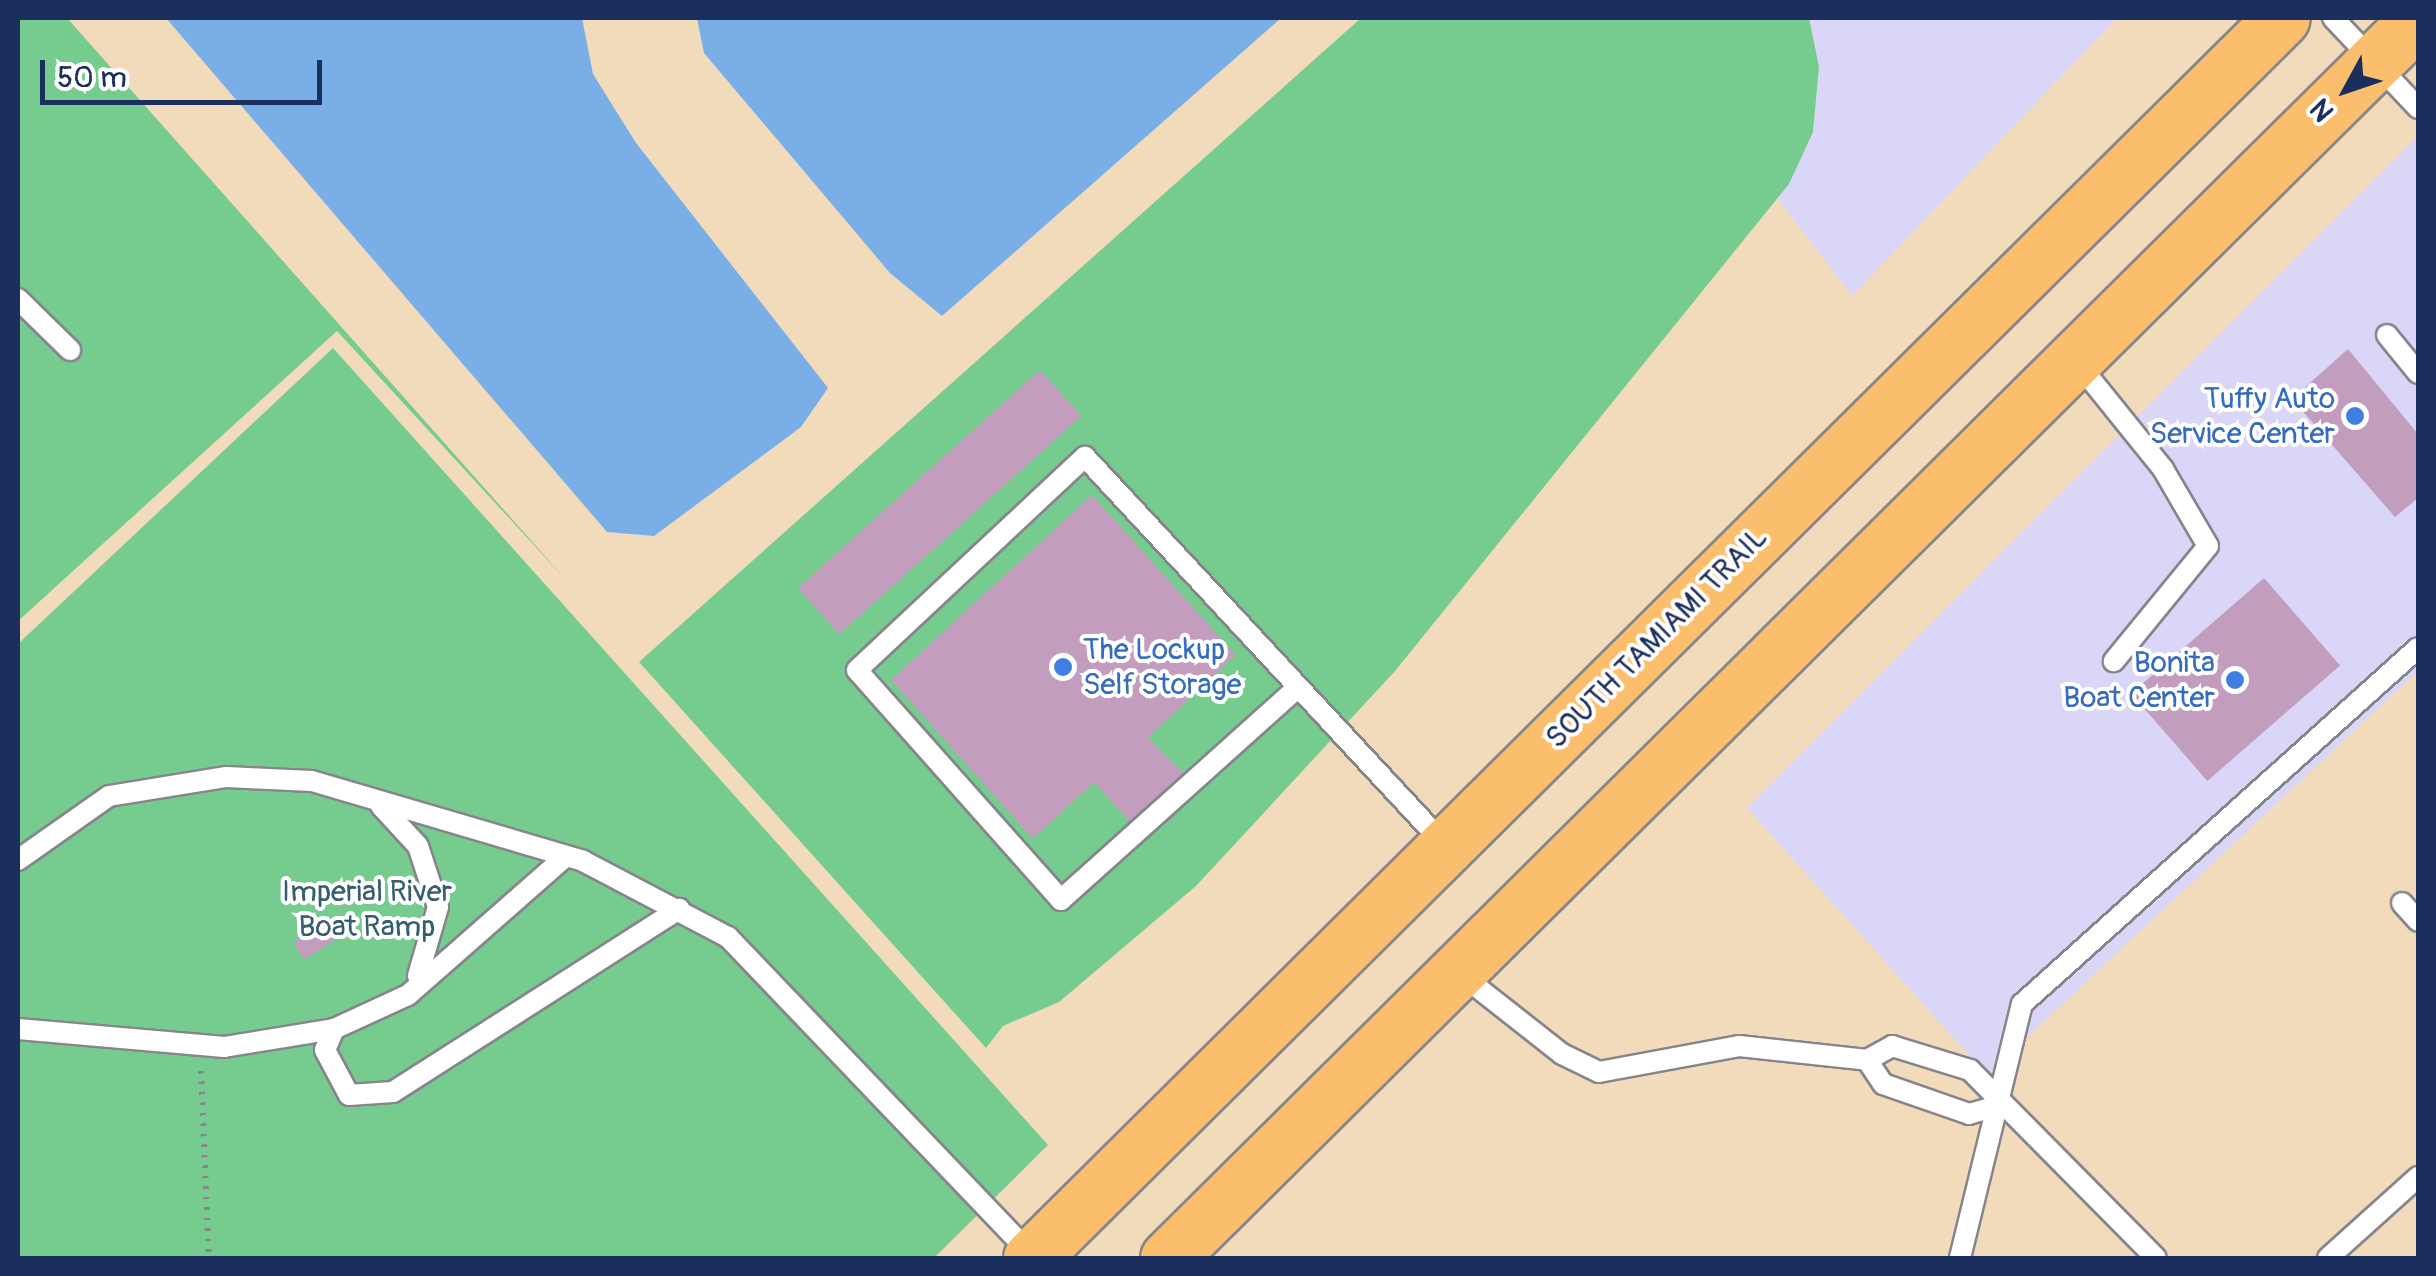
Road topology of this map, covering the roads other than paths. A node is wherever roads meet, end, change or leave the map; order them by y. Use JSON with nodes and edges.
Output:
{"nodes":[{"id":1,"x":2282,"y":18,"type":"edge"},
{"id":2,"x":2333,"y":18,"type":"edge"},
{"id":3,"x":2418,"y":19,"type":"edge"},
{"id":4,"x":2376,"y":61,"type":"junction"},
{"id":5,"x":2418,"y":108,"type":"edge"},
{"id":6,"x":18,"y":299,"type":"edge"},
{"id":7,"x":2387,"y":335,"type":"dead end"},
{"id":8,"x":70,"y":350,"type":"dead end"},
{"id":9,"x":2075,"y":360,"type":"junction"},
{"id":10,"x":2418,"y":372,"type":"edge"},
{"id":11,"x":2418,"y":648,"type":"edge"},
{"id":12,"x":2114,"y":661,"type":"dead end"},
{"id":13,"x":1296,"y":689,"type":"junction"},
{"id":14,"x":376,"y":802,"type":"junction"},
{"id":15,"x":1447,"y":846,"type":"junction"},
{"id":16,"x":565,"y":856,"type":"junction"},
{"id":17,"x":18,"y":860,"type":"edge"},
{"id":18,"x":2402,"y":904,"type":"dead end"},
{"id":19,"x":679,"y":909,"type":"junction"},
{"id":20,"x":2418,"y":922,"type":"edge"},
{"id":21,"x":1458,"y":972,"type":"junction"},
{"id":22,"x":408,"y":995,"type":"junction"},
{"id":23,"x":18,"y":1029,"type":"edge"},
{"id":24,"x":334,"y":1029,"type":"junction"},
{"id":25,"x":1866,"y":1060,"type":"junction"},
{"id":26,"x":1997,"y":1106,"type":"junction"},
{"id":27,"x":2418,"y":1177,"type":"edge"},
{"id":28,"x":1032,"y":1257,"type":"edge"},
{"id":29,"x":1168,"y":1258,"type":"edge"},
{"id":30,"x":1960,"y":1258,"type":"edge"},
{"id":31,"x":2156,"y":1258,"type":"edge"},
{"id":32,"x":2328,"y":1258,"type":"edge"}],
"edges":[{"from":1,"to":15,"type":"main road","name":"SOUTH TAMIAMI TRAIL"},
{"from":2,"to":4,"type":"lane"},
{"from":3,"to":4,"type":"main road"},
{"from":4,"to":5,"type":"lane"},
{"from":4,"to":9,"type":"main road"},
{"from":6,"to":8,"type":"lane"},
{"from":7,"to":10,"type":"lane"},
{"from":9,"to":12,"type":"lane"},
{"from":9,"to":21,"type":"main road"},
{"from":11,"to":26,"type":"lane"},
{"from":13,"to":13,"type":"lane"},
{"from":13,"to":15,"type":"lane"},
{"from":14,"to":16,"type":"lane"},
{"from":14,"to":17,"type":"lane"},
{"from":14,"to":22,"type":"lane"},
{"from":15,"to":28,"type":"main road","name":"SOUTH TAMIAMI TRAIL"},
{"from":16,"to":19,"type":"lane"},
{"from":16,"to":22,"type":"lane"},
{"from":18,"to":20,"type":"lane"},
{"from":19,"to":24,"type":"lane"},
{"from":19,"to":28,"type":"lane"},
{"from":21,"to":25,"type":"lane"},
{"from":21,"to":29,"type":"main road"},
{"from":22,"to":24,"type":"lane"},
{"from":23,"to":24,"type":"lane"},
{"from":25,"to":26,"type":"lane"},
{"from":25,"to":26,"type":"lane"},
{"from":26,"to":30,"type":"lane"},
{"from":26,"to":31,"type":"lane"},
{"from":27,"to":32,"type":"lane"}]}
